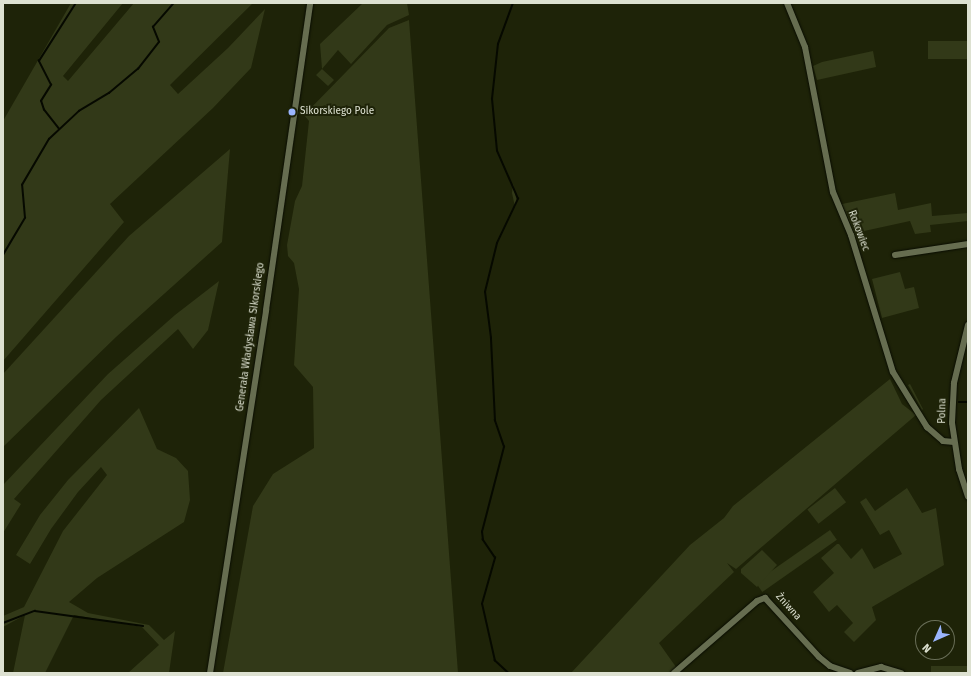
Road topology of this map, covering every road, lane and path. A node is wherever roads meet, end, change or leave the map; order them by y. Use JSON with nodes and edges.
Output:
{"nodes":[{"id":1,"x":310,"y":3,"type":"edge"},
{"id":2,"x":787,"y":3,"type":"edge"},
{"id":3,"x":968,"y":244,"type":"edge"},
{"id":4,"x":895,"y":255,"type":"dead end"},
{"id":5,"x":968,"y":325,"type":"edge"},
{"id":6,"x":954,"y":442,"type":"junction"},
{"id":7,"x":968,"y":497,"type":"edge"},
{"id":8,"x":210,"y":673,"type":"edge"},
{"id":9,"x":674,"y":673,"type":"edge"},
{"id":10,"x":850,"y":673,"type":"edge"},
{"id":11,"x":858,"y":673,"type":"edge"},
{"id":12,"x":901,"y":673,"type":"edge"}],
"edges":[{"from":1,"to":8,"type":"street","name":"Generała Władysława Sikorskiego"},
{"from":2,"to":6,"type":"street","name":"Rokowiec"},
{"from":3,"to":4,"type":"street"},
{"from":5,"to":6,"type":"street","name":"Polna"},
{"from":6,"to":7,"type":"street","name":"Polna"},
{"from":9,"to":10,"type":"street","name":"Żniwna"},
{"from":11,"to":12,"type":"street"}]}
